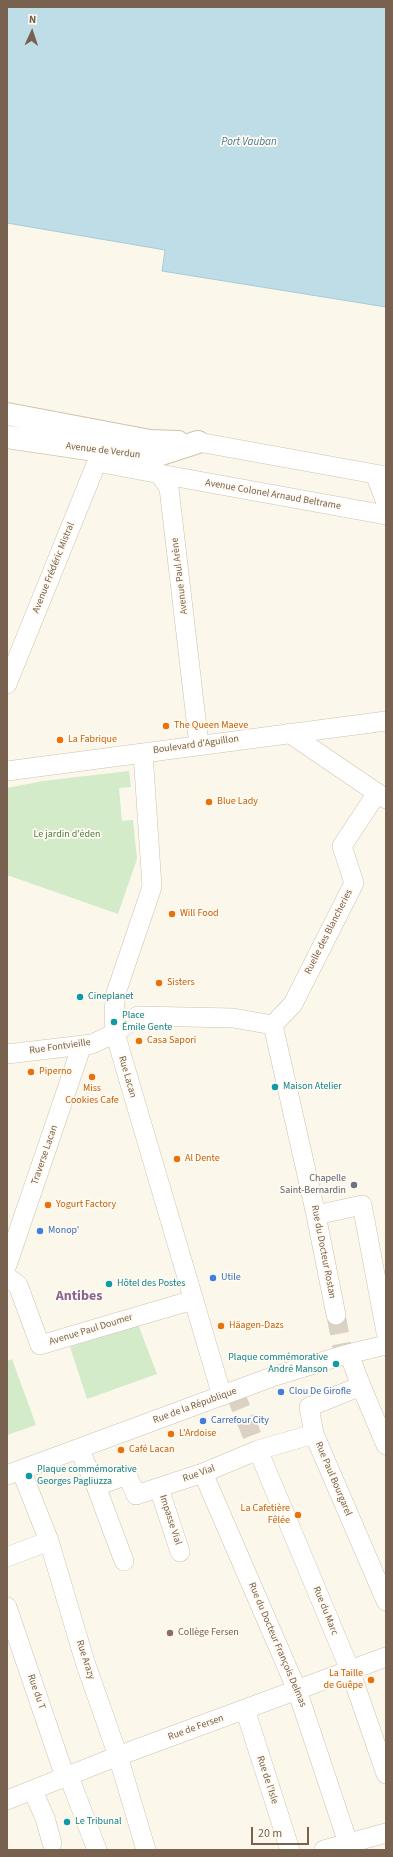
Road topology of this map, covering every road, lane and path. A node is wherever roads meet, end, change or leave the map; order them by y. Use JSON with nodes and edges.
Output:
{"nodes":[{"id":1,"x":7,"y":414,"type":"edge"},
{"id":2,"x":7,"y":437,"type":"edge"},
{"id":3,"x":198,"y":442,"type":"junction"},
{"id":4,"x":99,"y":457,"type":"junction"},
{"id":5,"x":160,"y":474,"type":"junction"},
{"id":6,"x":380,"y":475,"type":"edge"},
{"id":7,"x":386,"y":502,"type":"edge"},
{"id":8,"x":386,"y":515,"type":"edge"},
{"id":9,"x":7,"y":684,"type":"edge"},
{"id":10,"x":386,"y":721,"type":"edge"},
{"id":11,"x":289,"y":733,"type":"junction"},
{"id":12,"x":199,"y":745,"type":"junction"},
{"id":13,"x":143,"y":752,"type":"junction"},
{"id":14,"x":7,"y":771,"type":"edge"},
{"id":15,"x":382,"y":796,"type":"edge"},
{"id":16,"x":273,"y":1025,"type":"junction"},
{"id":17,"x":115,"y":1033,"type":"junction"},
{"id":18,"x":82,"y":1045,"type":"junction"},
{"id":19,"x":7,"y":1054,"type":"edge"},
{"id":20,"x":316,"y":1215,"type":"junction"},
{"id":21,"x":7,"y":1265,"type":"edge"},
{"id":22,"x":7,"y":1277,"type":"edge"},
{"id":23,"x":194,"y":1302,"type":"junction"},
{"id":24,"x":336,"y":1315,"type":"tunnel mouth"},
{"id":25,"x":386,"y":1332,"type":"edge"},
{"id":26,"x":386,"y":1345,"type":"edge"},
{"id":27,"x":345,"y":1352,"type":"junction"},
{"id":28,"x":361,"y":1386,"type":"junction"},
{"id":29,"x":222,"y":1396,"type":"junction"},
{"id":30,"x":314,"y":1434,"type":"junction"},
{"id":31,"x":386,"y":1445,"type":"edge"},
{"id":32,"x":79,"y":1449,"type":"junction"},
{"id":33,"x":258,"y":1450,"type":"junction"},
{"id":34,"x":14,"y":1473,"type":"edge"},
{"id":35,"x":203,"y":1473,"type":"junction"},
{"id":36,"x":96,"y":1486,"type":"junction"},
{"id":37,"x":159,"y":1488,"type":"junction"},
{"id":38,"x":49,"y":1541,"type":"junction"},
{"id":39,"x":180,"y":1552,"type":"dead end"},
{"id":40,"x":7,"y":1557,"type":"edge"},
{"id":41,"x":124,"y":1561,"type":"dead end"},
{"id":42,"x":386,"y":1601,"type":"edge"},
{"id":43,"x":7,"y":1607,"type":"edge"},
{"id":44,"x":386,"y":1657,"type":"edge"},
{"id":45,"x":350,"y":1670,"type":"junction"},
{"id":46,"x":297,"y":1690,"type":"junction"},
{"id":47,"x":245,"y":1710,"type":"junction"},
{"id":48,"x":118,"y":1756,"type":"junction"},
{"id":49,"x":386,"y":1774,"type":"edge"},
{"id":50,"x":66,"y":1777,"type":"junction"},
{"id":51,"x":33,"y":1791,"type":"junction"},
{"id":52,"x":7,"y":1800,"type":"edge"},
{"id":53,"x":386,"y":1833,"type":"edge"},
{"id":54,"x":52,"y":1843,"type":"dead end"},
{"id":55,"x":348,"y":1843,"type":"junction"},
{"id":56,"x":97,"y":1850,"type":"edge"},
{"id":57,"x":146,"y":1850,"type":"edge"},
{"id":58,"x":290,"y":1850,"type":"edge"},
{"id":59,"x":324,"y":1850,"type":"edge"}],
"edges":[{"from":1,"to":3,"type":"street","name":"Avenue de Verdun"},
{"from":2,"to":4,"type":"street","name":"Avenue de Verdun"},
{"from":3,"to":4,"type":"street","name":"Avenue de Verdun"},
{"from":3,"to":6,"type":"street","name":"Avenue de Verdun"},
{"from":4,"to":5,"type":"street"},
{"from":4,"to":9,"type":"street","name":"Avenue Frédéric Mistral"},
{"from":5,"to":8,"type":"street","name":"Avenue Colonel Arnaud Beltrame"},
{"from":5,"to":12,"type":"street","name":"Avenue Paul Arène"},
{"from":6,"to":7,"type":"street"},
{"from":10,"to":11,"type":"street","name":"Boulevard d'Aguillon"},
{"from":11,"to":12,"type":"street","name":"Boulevard d'Aguillon"},
{"from":11,"to":15,"type":"street"},
{"from":12,"to":13,"type":"street","name":"Boulevard d'Aguillon"},
{"from":13,"to":14,"type":"street","name":"Boulevard d'Aguillon"},
{"from":13,"to":17,"type":"street","name":"Rue Lacan"},
{"from":15,"to":16,"type":"street","name":"Ruelle des Blancheries"},
{"from":16,"to":17,"type":"street","name":"Rue Fontvieille"},
{"from":16,"to":20,"type":"street","name":"Rue du Docteur Rostan"},
{"from":17,"to":18,"type":"street","name":"Rue Fontvieille"},
{"from":17,"to":23,"type":"street","name":"Rue Lacan"},
{"from":18,"to":19,"type":"street","name":"Rue Fontvieille"},
{"from":18,"to":21,"type":"street","name":"Traverse Lacan"},
{"from":20,"to":24,"type":"street","name":"Rue du Docteur Rostan"},
{"from":20,"to":25,"type":"street"},
{"from":22,"to":23,"type":"street","name":"Avenue Paul Doumer"},
{"from":23,"to":29,"type":"street","name":"Rue Lacan"},
{"from":26,"to":27,"type":"street","name":"Rue de la République"},
{"from":27,"to":28,"type":"street"},
{"from":27,"to":29,"type":"street","name":"Rue de la République"},
{"from":28,"to":30,"type":"street","name":"Rue Paul Bourgarel"},
{"from":28,"to":31,"type":"street"},
{"from":29,"to":32,"type":"street","name":"Rue de la République"},
{"from":30,"to":33,"type":"street","name":"Rue Vial"},
{"from":30,"to":42,"type":"street","name":"Rue Paul Bourgarel"},
{"from":32,"to":34,"type":"street","name":"Rue de la République"},
{"from":32,"to":36,"type":"street"},
{"from":33,"to":35,"type":"street","name":"Rue Vial"},
{"from":33,"to":45,"type":"street","name":"Rue du Marc"},
{"from":34,"to":38,"type":"street","name":"Rue Arazy"},
{"from":35,"to":37,"type":"street","name":"Rue Vial"},
{"from":35,"to":46,"type":"street","name":"Rue du Docteur François Delmas"},
{"from":36,"to":37,"type":"street","name":"Rue Vial"},
{"from":36,"to":41,"type":"street"},
{"from":37,"to":39,"type":"street","name":"Impasse Vial"},
{"from":38,"to":40,"type":"street"},
{"from":38,"to":48,"type":"street","name":"Rue Arazy"},
{"from":43,"to":50,"type":"street","name":"Rue du T"},
{"from":44,"to":45,"type":"street","name":"Rue de Fersen"},
{"from":45,"to":46,"type":"street","name":"Rue de Fersen"},
{"from":45,"to":49,"type":"street","name":"Rue du Marc"},
{"from":46,"to":47,"type":"street","name":"Rue de Fersen"},
{"from":46,"to":55,"type":"street","name":"Rue du Docteur François Delmas"},
{"from":47,"to":48,"type":"street","name":"Rue de Fersen"},
{"from":47,"to":58,"type":"street","name":"Rue de l'Isle"},
{"from":48,"to":50,"type":"street","name":"Rue de Fersen"},
{"from":48,"to":57,"type":"street","name":"Rue Arazy"},
{"from":50,"to":51,"type":"street","name":"Rue de Fersen"},
{"from":50,"to":56,"type":"street","name":"Rue du T"},
{"from":51,"to":52,"type":"street","name":"Rue de Fersen"},
{"from":51,"to":54,"type":"street"},
{"from":53,"to":55,"type":"street"},
{"from":55,"to":59,"type":"street"}]}
